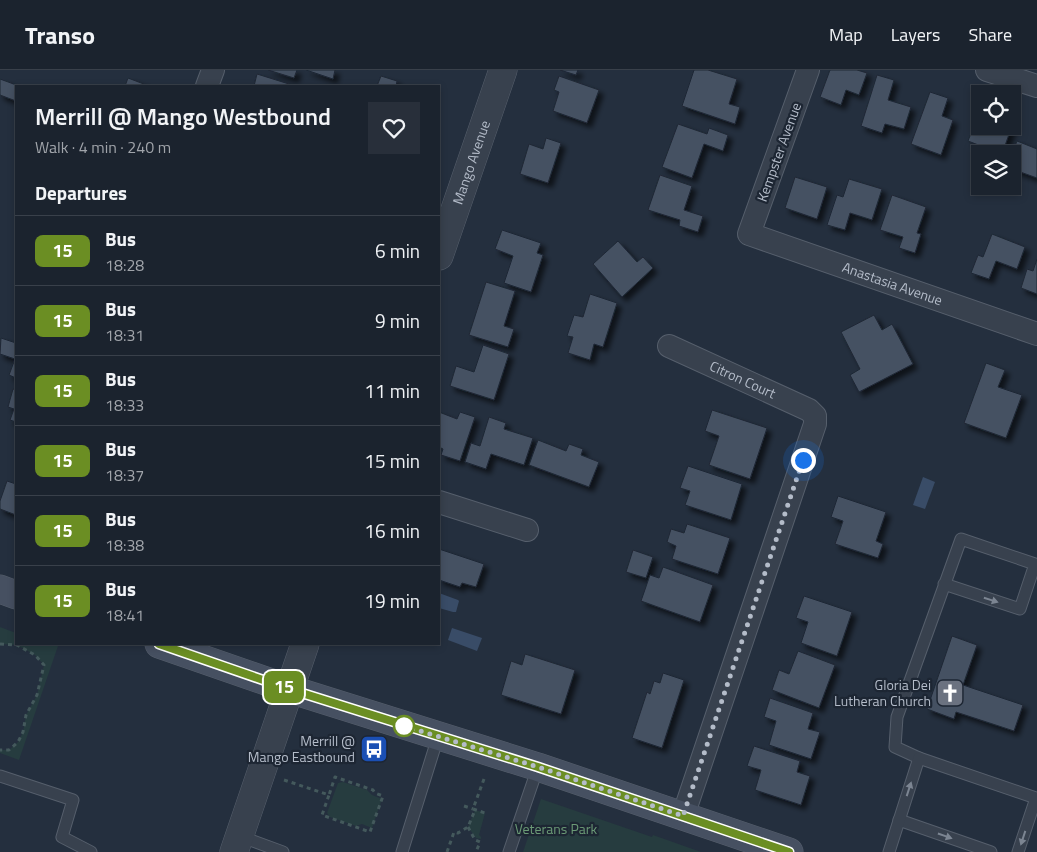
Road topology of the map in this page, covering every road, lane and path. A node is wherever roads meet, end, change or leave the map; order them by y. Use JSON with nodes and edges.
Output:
{"nodes":[{"id":1,"x":213,"y":70,"type":"edge"},
{"id":2,"x":808,"y":70,"type":"edge"},
{"id":3,"x":987,"y":70,"type":"edge"},
{"id":4,"x":500,"y":71,"type":"edge"},
{"id":5,"x":207,"y":85,"type":"edge"},
{"id":6,"x":1037,"y":86,"type":"edge"},
{"id":7,"x":749,"y":234,"type":"joint"},
{"id":8,"x":440,"y":253,"type":"edge"},
{"id":9,"x":1037,"y":334,"type":"edge"},
{"id":10,"x":668,"y":346,"type":"dead end"},
{"id":11,"x":440,"y":502,"type":"edge"},
{"id":12,"x":528,"y":530,"type":"dead end"},
{"id":13,"x":944,"y":584,"type":"junction"},
{"id":14,"x":0,"y":589,"type":"edge"},
{"id":15,"x":15,"y":595,"type":"edge"},
{"id":16,"x":0,"y":644,"type":"edge"},
{"id":17,"x":15,"y":645,"type":"edge"},
{"id":18,"x":19,"y":645,"type":"edge"},
{"id":19,"x":162,"y":645,"type":"edge"},
{"id":20,"x":305,"y":645,"type":"edge"},
{"id":21,"x":289,"y":689,"type":"junction"},
{"id":22,"x":438,"y":737,"type":"junction"},
{"id":23,"x":0,"y":750,"type":"edge"},
{"id":24,"x":919,"y":758,"type":"junction"},
{"id":25,"x":538,"y":767,"type":"junction"},
{"id":26,"x":0,"y":776,"type":"edge"},
{"id":27,"x":484,"y":779,"type":"dead end"},
{"id":28,"x":284,"y":780,"type":"dead end"},
{"id":29,"x":329,"y":795,"type":"junction"},
{"id":30,"x":464,"y":806,"type":"dead end"},
{"id":31,"x":474,"y":809,"type":"junction"},
{"id":32,"x":485,"y":813,"type":"dead end"},
{"id":33,"x":683,"y":816,"type":"junction"},
{"id":34,"x":898,"y":820,"type":"junction"},
{"id":35,"x":468,"y":827,"type":"junction"},
{"id":36,"x":237,"y":848,"type":"edge"},
{"id":37,"x":91,"y":852,"type":"edge"},
{"id":38,"x":283,"y":852,"type":"edge"},
{"id":39,"x":402,"y":852,"type":"edge"},
{"id":40,"x":447,"y":852,"type":"edge"},
{"id":41,"x":476,"y":852,"type":"edge"},
{"id":42,"x":509,"y":852,"type":"edge"},
{"id":43,"x":789,"y":852,"type":"edge"},
{"id":44,"x":888,"y":852,"type":"edge"},
{"id":45,"x":992,"y":852,"type":"edge"},
{"id":46,"x":1018,"y":852,"type":"edge"}],
"edges":[{"from":1,"to":5,"type":"street"},
{"from":2,"to":7,"type":"street","name":"Kempster Avenue"},
{"from":3,"to":6,"type":"street"},
{"from":4,"to":8,"type":"street","name":"Mango Avenue"},
{"from":7,"to":9,"type":"street","name":"Anastasia Avenue"},
{"from":10,"to":33,"type":"street","name":"Citron Court"},
{"from":11,"to":12,"type":"street"},
{"from":13,"to":13,"type":"lane","one_way":true},
{"from":13,"to":24,"type":"lane"},
{"from":14,"to":15,"type":"main road"},
{"from":16,"to":17,"type":"path"},
{"from":18,"to":23,"type":"path"},
{"from":19,"to":21,"type":"main road"},
{"from":20,"to":21,"type":"street"},
{"from":21,"to":22,"type":"main road"},
{"from":21,"to":36,"type":"street"},
{"from":22,"to":25,"type":"main road"},
{"from":22,"to":39,"type":"lane"},
{"from":34,"to":24,"type":"lane","one_way":true},
{"from":24,"to":46,"type":"lane","one_way":true},
{"from":25,"to":33,"type":"main road"},
{"from":25,"to":42,"type":"lane"},
{"from":26,"to":37,"type":"lane"},
{"from":27,"to":31,"type":"path"},
{"from":28,"to":29,"type":"path"},
{"from":29,"to":29,"type":"path"},
{"from":30,"to":31,"type":"path"},
{"from":31,"to":32,"type":"path"},
{"from":31,"to":35,"type":"path"},
{"from":33,"to":43,"type":"main road"},
{"from":34,"to":44,"type":"lane"},
{"from":34,"to":45,"type":"lane","one_way":true},
{"from":35,"to":40,"type":"path"},
{"from":35,"to":41,"type":"path"},
{"from":36,"to":38,"type":"lane"}]}
